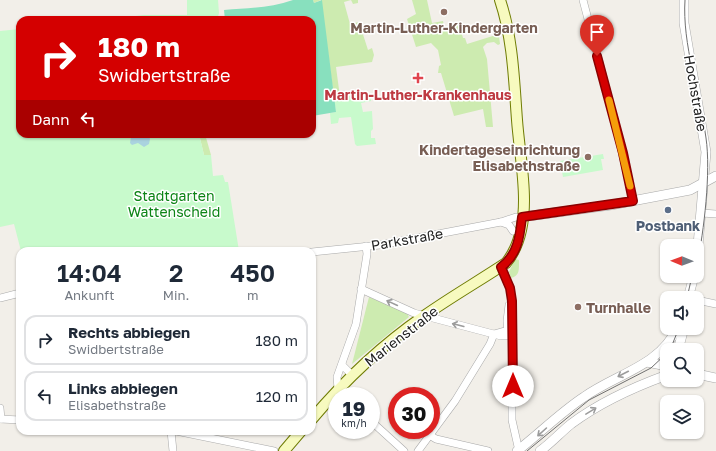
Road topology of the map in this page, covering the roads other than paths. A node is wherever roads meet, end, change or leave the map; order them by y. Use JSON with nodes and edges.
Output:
{"nodes":[{"id":1,"x":500,"y":0,"type":"edge"},
{"id":2,"x":583,"y":0,"type":"edge"},
{"id":3,"x":684,"y":0,"type":"edge"},
{"id":4,"x":716,"y":176,"type":"edge"},
{"id":5,"x":704,"y":184,"type":"junction"},
{"id":6,"x":633,"y":201,"type":"junction"},
{"id":7,"x":702,"y":213,"type":"junction"},
{"id":8,"x":716,"y":214,"type":"edge"},
{"id":9,"x":519,"y":217,"type":"junction"},
{"id":10,"x":501,"y":222,"type":"junction"},
{"id":11,"x":513,"y":232,"type":"junction"},
{"id":12,"x":699,"y":239,"type":"edge"},
{"id":13,"x":366,"y":246,"type":"junction"},
{"id":14,"x":316,"y":252,"type":"edge"},
{"id":15,"x":501,"y":267,"type":"junction"},
{"id":16,"x":362,"y":289,"type":"junction"},
{"id":17,"x":16,"y":294,"type":"edge"},
{"id":18,"x":0,"y":298,"type":"edge"},
{"id":19,"x":704,"y":301,"type":"edge"},
{"id":20,"x":716,"y":304,"type":"edge"},
{"id":21,"x":423,"y":316,"type":"junction"},
{"id":22,"x":510,"y":333,"type":"junction"},
{"id":23,"x":494,"y":334,"type":"junction"},
{"id":24,"x":672,"y":335,"type":"edge"},
{"id":25,"x":647,"y":362,"type":"junction"},
{"id":26,"x":342,"y":365,"type":"junction"},
{"id":27,"x":660,"y":365,"type":"edge"},
{"id":28,"x":660,"y":374,"type":"edge"},
{"id":29,"x":352,"y":375,"type":"junction"},
{"id":30,"x":704,"y":375,"type":"edge"},
{"id":31,"x":660,"y":377,"type":"edge"},
{"id":32,"x":716,"y":378,"type":"edge"},
{"id":33,"x":655,"y":379,"type":"junction"},
{"id":34,"x":340,"y":387,"type":"edge"},
{"id":35,"x":344,"y":387,"type":"edge"},
{"id":36,"x":328,"y":404,"type":"edge"},
{"id":37,"x":0,"y":408,"type":"edge"},
{"id":38,"x":316,"y":415,"type":"edge"},
{"id":39,"x":1,"y":419,"type":"edge"},
{"id":40,"x":16,"y":420,"type":"edge"},
{"id":41,"x":440,"y":423,"type":"edge"},
{"id":42,"x":380,"y":429,"type":"edge"},
{"id":43,"x":171,"y":435,"type":"edge"},
{"id":44,"x":196,"y":435,"type":"edge"},
{"id":45,"x":298,"y":435,"type":"edge"},
{"id":46,"x":428,"y":439,"type":"edge"},
{"id":47,"x":436,"y":439,"type":"edge"},
{"id":48,"x":173,"y":451,"type":"edge"},
{"id":49,"x":274,"y":451,"type":"edge"},
{"id":50,"x":284,"y":451,"type":"edge"},
{"id":51,"x":404,"y":451,"type":"edge"},
{"id":52,"x":418,"y":451,"type":"edge"},
{"id":53,"x":488,"y":451,"type":"edge"},
{"id":54,"x":518,"y":451,"type":"edge"},
{"id":55,"x":540,"y":451,"type":"edge"}],
"edges":[{"from":1,"to":9,"type":"main road"},
{"from":2,"to":6,"type":"street"},
{"from":3,"to":5,"type":"street","name":"Hochstraße"},
{"from":4,"to":5,"type":"street"},
{"from":5,"to":6,"type":"street"},
{"from":5,"to":7,"type":"street","name":"Hochstraße"},
{"from":6,"to":9,"type":"street"},
{"from":7,"to":8,"type":"street"},
{"from":7,"to":12,"type":"street","name":"Hochstraße"},
{"from":9,"to":10,"type":"street","name":"Parkstraße"},
{"from":9,"to":11,"type":"main road"},
{"from":9,"to":15,"type":"main road","name":"Marienstraße"},
{"from":10,"to":11,"type":"street"},
{"from":10,"to":13,"type":"street","name":"Parkstraße"},
{"from":11,"to":15,"type":"main road"},
{"from":13,"to":14,"type":"street","name":"Parkstraße"},
{"from":13,"to":16,"type":"street"},
{"from":15,"to":21,"type":"main road","name":"Marienstraße"},
{"from":15,"to":22,"type":"street"},
{"from":21,"to":16,"type":"street","one_way":true},
{"from":16,"to":26,"type":"street"},
{"from":17,"to":18,"type":"street"},
{"from":19,"to":20,"type":"street"},
{"from":23,"to":21,"type":"street","one_way":true},
{"from":21,"to":29,"type":"main road","name":"Marienstraße"},
{"from":22,"to":23,"type":"street"},
{"from":22,"to":54,"type":"street"},
{"from":23,"to":41,"type":"street"},
{"from":24,"to":25,"type":"street"},
{"from":25,"to":27,"type":"street"},
{"from":25,"to":54,"type":"street","one_way":true},
{"from":26,"to":29,"type":"street"},
{"from":26,"to":34,"type":"street"},
{"from":28,"to":33,"type":"street"},
{"from":29,"to":35,"type":"main road","name":"Marienstraße"},
{"from":30,"to":32,"type":"street"},
{"from":31,"to":33,"type":"street"},
{"from":55,"to":33,"type":"street","one_way":true},
{"from":36,"to":38,"type":"main road","name":"Marienstraße"},
{"from":37,"to":39,"type":"street"},
{"from":39,"to":40,"type":"street"},
{"from":42,"to":51,"type":"street"},
{"from":43,"to":48,"type":"street"},
{"from":44,"to":49,"type":"street"},
{"from":45,"to":50,"type":"main road"},
{"from":46,"to":52,"type":"street"},
{"from":47,"to":53,"type":"street"}]}
